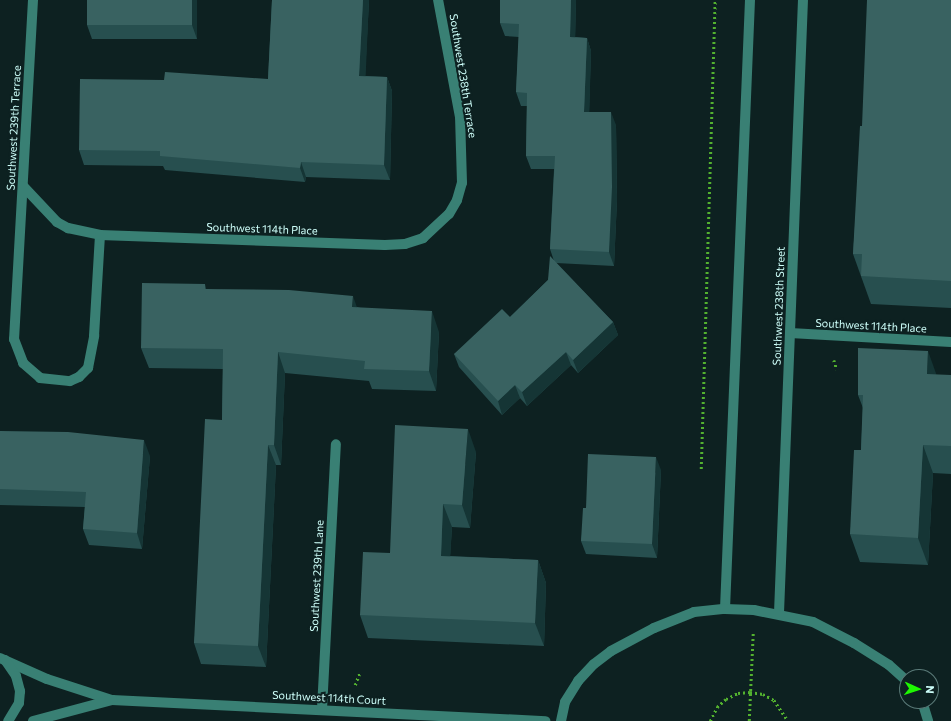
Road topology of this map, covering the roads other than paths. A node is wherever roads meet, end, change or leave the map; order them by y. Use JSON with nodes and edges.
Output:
{"nodes":[{"id":1,"x":33,"y":0,"type":"edge"},
{"id":2,"x":438,"y":0,"type":"edge"},
{"id":3,"x":750,"y":0,"type":"edge"},
{"id":4,"x":803,"y":0,"type":"edge"},
{"id":5,"x":23,"y":186,"type":"junction"},
{"id":6,"x":100,"y":235,"type":"junction"},
{"id":7,"x":423,"y":238,"type":"joint"},
{"id":8,"x":790,"y":333,"type":"junction"},
{"id":9,"x":951,"y":342,"type":"edge"},
{"id":10,"x":336,"y":444,"type":"dead end"},
{"id":11,"x":724,"y":609,"type":"junction"},
{"id":12,"x":779,"y":613,"type":"junction"},
{"id":13,"x":2,"y":659,"type":"edge"},
{"id":14,"x":899,"y":674,"type":"edge"},
{"id":15,"x":112,"y":700,"type":"junction"},
{"id":16,"x":322,"y":709,"type":"junction"},
{"id":17,"x":924,"y":709,"type":"edge"},
{"id":18,"x":8,"y":721,"type":"edge"},
{"id":19,"x":33,"y":721,"type":"edge"},
{"id":20,"x":545,"y":721,"type":"edge"},
{"id":21,"x":561,"y":721,"type":"edge"},
{"id":22,"x":928,"y":721,"type":"edge"}],
"edges":[{"from":1,"to":5,"type":"street","name":"Southwest 239th Terrace"},
{"from":2,"to":7,"type":"street","name":"Southwest 238th Terrace"},
{"from":3,"to":11,"type":"street"},
{"from":4,"to":8,"type":"street","name":"Southwest 238th Street"},
{"from":5,"to":6,"type":"street","name":"Southwest 114th Place"},
{"from":5,"to":6,"type":"street","name":"Southwest 239th Terrace"},
{"from":6,"to":7,"type":"street","name":"Southwest 114th Place"},
{"from":8,"to":9,"type":"street","name":"Southwest 114th Place"},
{"from":8,"to":12,"type":"street","name":"Southwest 238th Street"},
{"from":10,"to":16,"type":"street","name":"Southwest 239th Lane"},
{"from":11,"to":12,"type":"street"},
{"from":11,"to":21,"type":"street"},
{"from":12,"to":14,"type":"street"},
{"from":13,"to":15,"type":"street","name":"Southwest 114th Court"},
{"from":13,"to":18,"type":"street"},
{"from":15,"to":16,"type":"street","name":"Southwest 114th Court"},
{"from":15,"to":19,"type":"street","name":"Southwest 114th Court"},
{"from":16,"to":20,"type":"street","name":"Southwest 114th Court"},
{"from":17,"to":22,"type":"street"}]}
